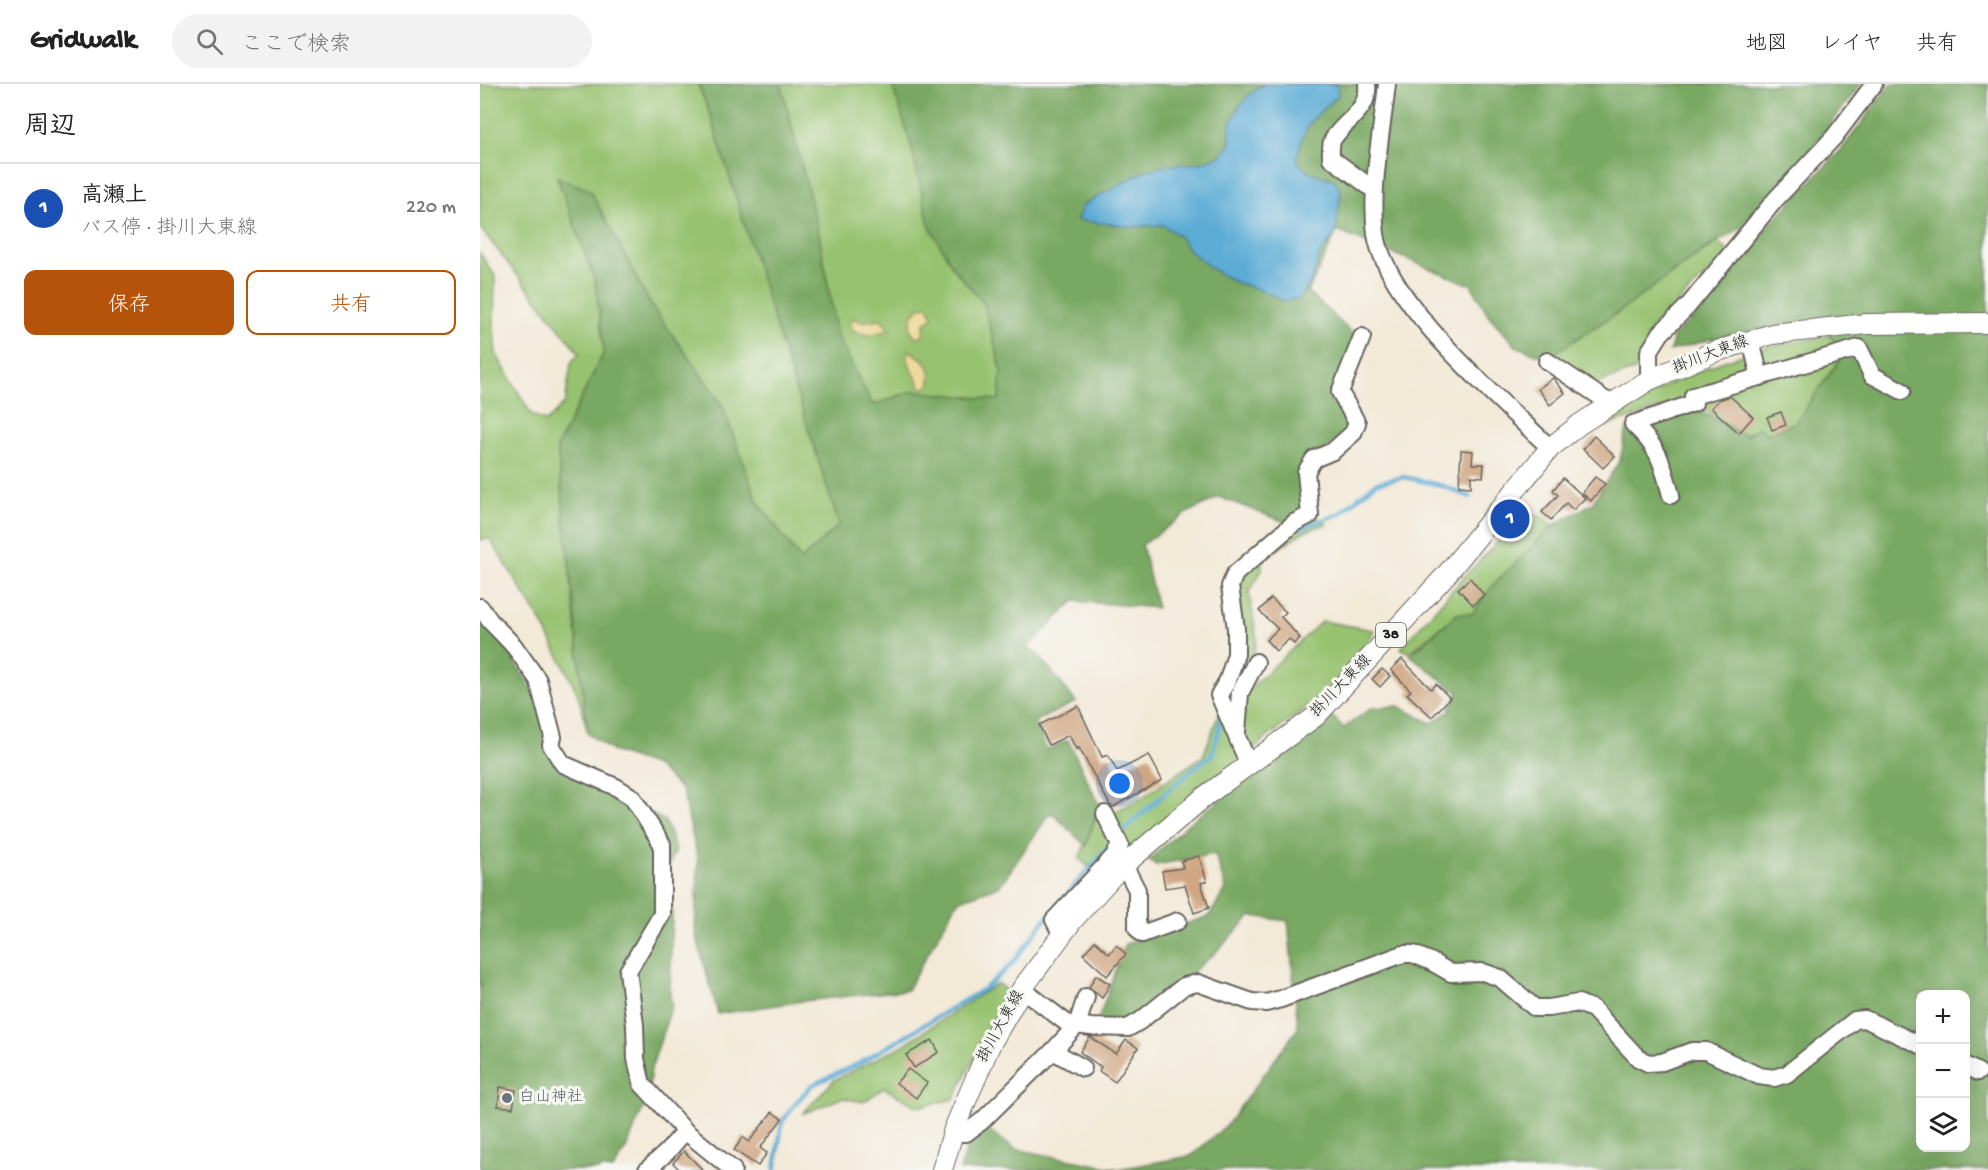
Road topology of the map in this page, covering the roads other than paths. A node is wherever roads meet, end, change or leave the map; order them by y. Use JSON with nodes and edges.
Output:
{"nodes":[{"id":1,"x":1367,"y":84,"type":"edge"},
{"id":2,"x":1387,"y":84,"type":"edge"},
{"id":3,"x":1874,"y":84,"type":"edge"},
{"id":4,"x":1374,"y":190,"type":"junction"},
{"id":5,"x":1988,"y":323,"type":"edge"},
{"id":6,"x":1362,"y":338,"type":"dead end"},
{"id":7,"x":1751,"y":341,"type":"junction"},
{"id":8,"x":1546,"y":361,"type":"dead end"},
{"id":9,"x":1760,"y":377,"type":"junction"},
{"id":10,"x":1649,"y":380,"type":"junction"},
{"id":11,"x":1902,"y":391,"type":"dead end"},
{"id":12,"x":1611,"y":404,"type":"junction"},
{"id":13,"x":1550,"y":448,"type":"junction"},
{"id":14,"x":1671,"y":495,"type":"dead end"},
{"id":15,"x":480,"y":607,"type":"edge"},
{"id":16,"x":1256,"y":662,"type":"dead end"},
{"id":17,"x":1237,"y":736,"type":"junction"},
{"id":18,"x":1249,"y":765,"type":"junction"},
{"id":19,"x":1105,"y":814,"type":"dead end"},
{"id":20,"x":1124,"y":865,"type":"junction"},
{"id":21,"x":1178,"y":921,"type":"dead end"},
{"id":22,"x":1062,"y":935,"type":"junction"},
{"id":23,"x":1022,"y":989,"type":"junction"},
{"id":24,"x":1086,"y":997,"type":"dead end"},
{"id":25,"x":1077,"y":1025,"type":"junction"},
{"id":26,"x":1918,"y":1044,"type":"edge"},
{"id":27,"x":1053,"y":1052,"type":"junction"},
{"id":28,"x":1083,"y":1068,"type":"dead end"},
{"id":29,"x":685,"y":1131,"type":"junction"},
{"id":30,"x":953,"y":1133,"type":"junction"},
{"id":31,"x":647,"y":1170,"type":"edge"},
{"id":32,"x":733,"y":1170,"type":"edge"},
{"id":33,"x":942,"y":1170,"type":"edge"}],
"edges":[{"from":1,"to":4,"type":"street"},
{"from":2,"to":4,"type":"street"},
{"from":3,"to":10,"type":"street"},
{"from":4,"to":13,"type":"street"},
{"from":5,"to":7,"type":"main road","name":"掛川大東線","number":"38"},
{"from":6,"to":17,"type":"street"},
{"from":7,"to":9,"type":"street"},
{"from":7,"to":10,"type":"main road","name":"掛川大東線","number":"38"},
{"from":8,"to":12,"type":"street"},
{"from":9,"to":11,"type":"street"},
{"from":9,"to":14,"type":"street"},
{"from":10,"to":12,"type":"main road","name":"掛川大東線","number":"38"},
{"from":12,"to":13,"type":"main road","name":"掛川大東線","number":"38"},
{"from":13,"to":18,"type":"main road","name":"掛川大東線","number":"38"},
{"from":15,"to":29,"type":"street"},
{"from":16,"to":17,"type":"street"},
{"from":17,"to":18,"type":"street"},
{"from":18,"to":20,"type":"main road","name":"掛川大東線","number":"38"},
{"from":19,"to":22,"type":"street"},
{"from":20,"to":21,"type":"street"},
{"from":20,"to":22,"type":"main road","name":"掛川大東線","number":"38"},
{"from":22,"to":23,"type":"main road","name":"掛川大東線","number":"38"},
{"from":23,"to":25,"type":"street"},
{"from":23,"to":30,"type":"main road","name":"掛川大東線","number":"38"},
{"from":24,"to":25,"type":"street"},
{"from":25,"to":26,"type":"street"},
{"from":25,"to":27,"type":"street"},
{"from":27,"to":28,"type":"street"},
{"from":27,"to":30,"type":"street"},
{"from":29,"to":31,"type":"street"},
{"from":29,"to":32,"type":"street"},
{"from":30,"to":33,"type":"main road","name":"掛川大東線","number":"38"}]}
